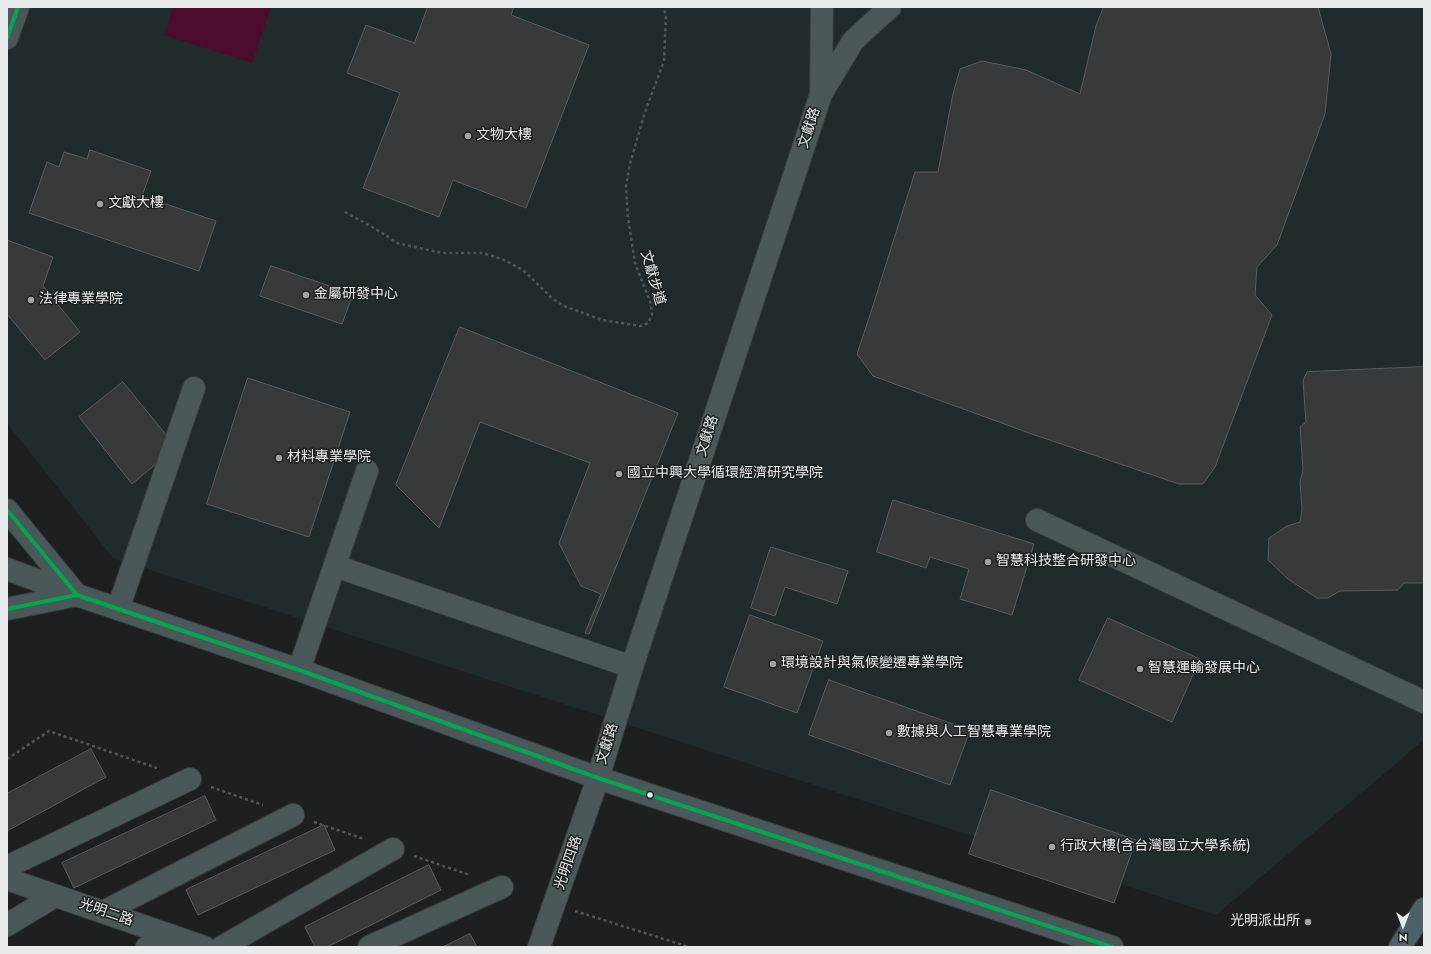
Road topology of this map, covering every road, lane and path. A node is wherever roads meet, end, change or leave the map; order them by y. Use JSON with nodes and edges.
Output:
{"nodes":[{"id":1,"x":18,"y":7,"type":"edge"},
{"id":2,"x":664,"y":7,"type":"edge"},
{"id":3,"x":822,"y":7,"type":"edge"},
{"id":4,"x":890,"y":7,"type":"edge"},
{"id":5,"x":7,"y":37,"type":"edge"},
{"id":6,"x":821,"y":94,"type":"junction"},
{"id":7,"x":345,"y":212,"type":"dead end"},
{"id":8,"x":194,"y":388,"type":"dead end"},
{"id":9,"x":367,"y":471,"type":"dead end"},
{"id":10,"x":7,"y":510,"type":"edge"},
{"id":11,"x":1038,"y":520,"type":"dead end"},
{"id":12,"x":335,"y":566,"type":"junction"},
{"id":13,"x":7,"y":569,"type":"edge"},
{"id":14,"x":77,"y":595,"type":"junction"},
{"id":15,"x":7,"y":609,"type":"edge"},
{"id":16,"x":118,"y":609,"type":"junction"},
{"id":17,"x":632,"y":668,"type":"junction"},
{"id":18,"x":299,"y":670,"type":"junction"},
{"id":19,"x":1424,"y":702,"type":"edge"},
{"id":20,"x":7,"y":759,"type":"edge"},
{"id":21,"x":598,"y":778,"type":"junction"},
{"id":22,"x":190,"y":779,"type":"junction"},
{"id":23,"x":293,"y":815,"type":"junction"},
{"id":24,"x":393,"y":849,"type":"junction"},
{"id":25,"x":7,"y":867,"type":"edge"},
{"id":26,"x":7,"y":879,"type":"edge"},
{"id":27,"x":502,"y":887,"type":"joint"},
{"id":28,"x":55,"y":896,"type":"junction"},
{"id":29,"x":554,"y":904,"type":"junction"},
{"id":30,"x":1424,"y":909,"type":"edge"},
{"id":31,"x":103,"y":912,"type":"junction"},
{"id":32,"x":7,"y":925,"type":"edge"},
{"id":33,"x":168,"y":934,"type":"junction"},
{"id":34,"x":147,"y":947,"type":"edge"},
{"id":35,"x":204,"y":947,"type":"edge"},
{"id":36,"x":222,"y":947,"type":"edge"},
{"id":37,"x":369,"y":947,"type":"edge"},
{"id":38,"x":540,"y":947,"type":"edge"},
{"id":39,"x":689,"y":947,"type":"edge"},
{"id":40,"x":1112,"y":947,"type":"edge"},
{"id":41,"x":1400,"y":947,"type":"edge"}],
"edges":[{"from":1,"to":5,"type":"street"},
{"from":2,"to":7,"type":"path","name":"文獻步道"},
{"from":3,"to":6,"type":"street","name":"文獻路"},
{"from":4,"to":6,"type":"street","name":"文獻路"},
{"from":6,"to":17,"type":"street","name":"文獻路"},
{"from":8,"to":16,"type":"street"},
{"from":9,"to":12,"type":"street"},
{"from":10,"to":14,"type":"street"},
{"from":11,"to":19,"type":"street"},
{"from":12,"to":17,"type":"street"},
{"from":12,"to":18,"type":"street"},
{"from":13,"to":14,"type":"street"},
{"from":14,"to":15,"type":"street"},
{"from":14,"to":16,"type":"street"},
{"from":16,"to":18,"type":"street"},
{"from":17,"to":21,"type":"street","name":"文獻路"},
{"from":18,"to":21,"type":"street"},
{"from":20,"to":22,"type":"path"},
{"from":21,"to":29,"type":"street","name":"光明四路"},
{"from":21,"to":40,"type":"street"},
{"from":22,"to":23,"type":"path"},
{"from":22,"to":25,"type":"street"},
{"from":23,"to":24,"type":"path"},
{"from":23,"to":31,"type":"street"},
{"from":24,"to":27,"type":"path"},
{"from":24,"to":36,"type":"street"},
{"from":26,"to":28,"type":"street","name":"光明二路"},
{"from":27,"to":37,"type":"street"},
{"from":28,"to":31,"type":"street","name":"光明二路"},
{"from":28,"to":32,"type":"street"},
{"from":29,"to":38,"type":"street","name":"光明四路"},
{"from":29,"to":39,"type":"path"},
{"from":30,"to":41,"type":"main road"},
{"from":31,"to":33,"type":"street","name":"光明二路"},
{"from":33,"to":34,"type":"street"},
{"from":33,"to":35,"type":"street","name":"光明二路"}]}
